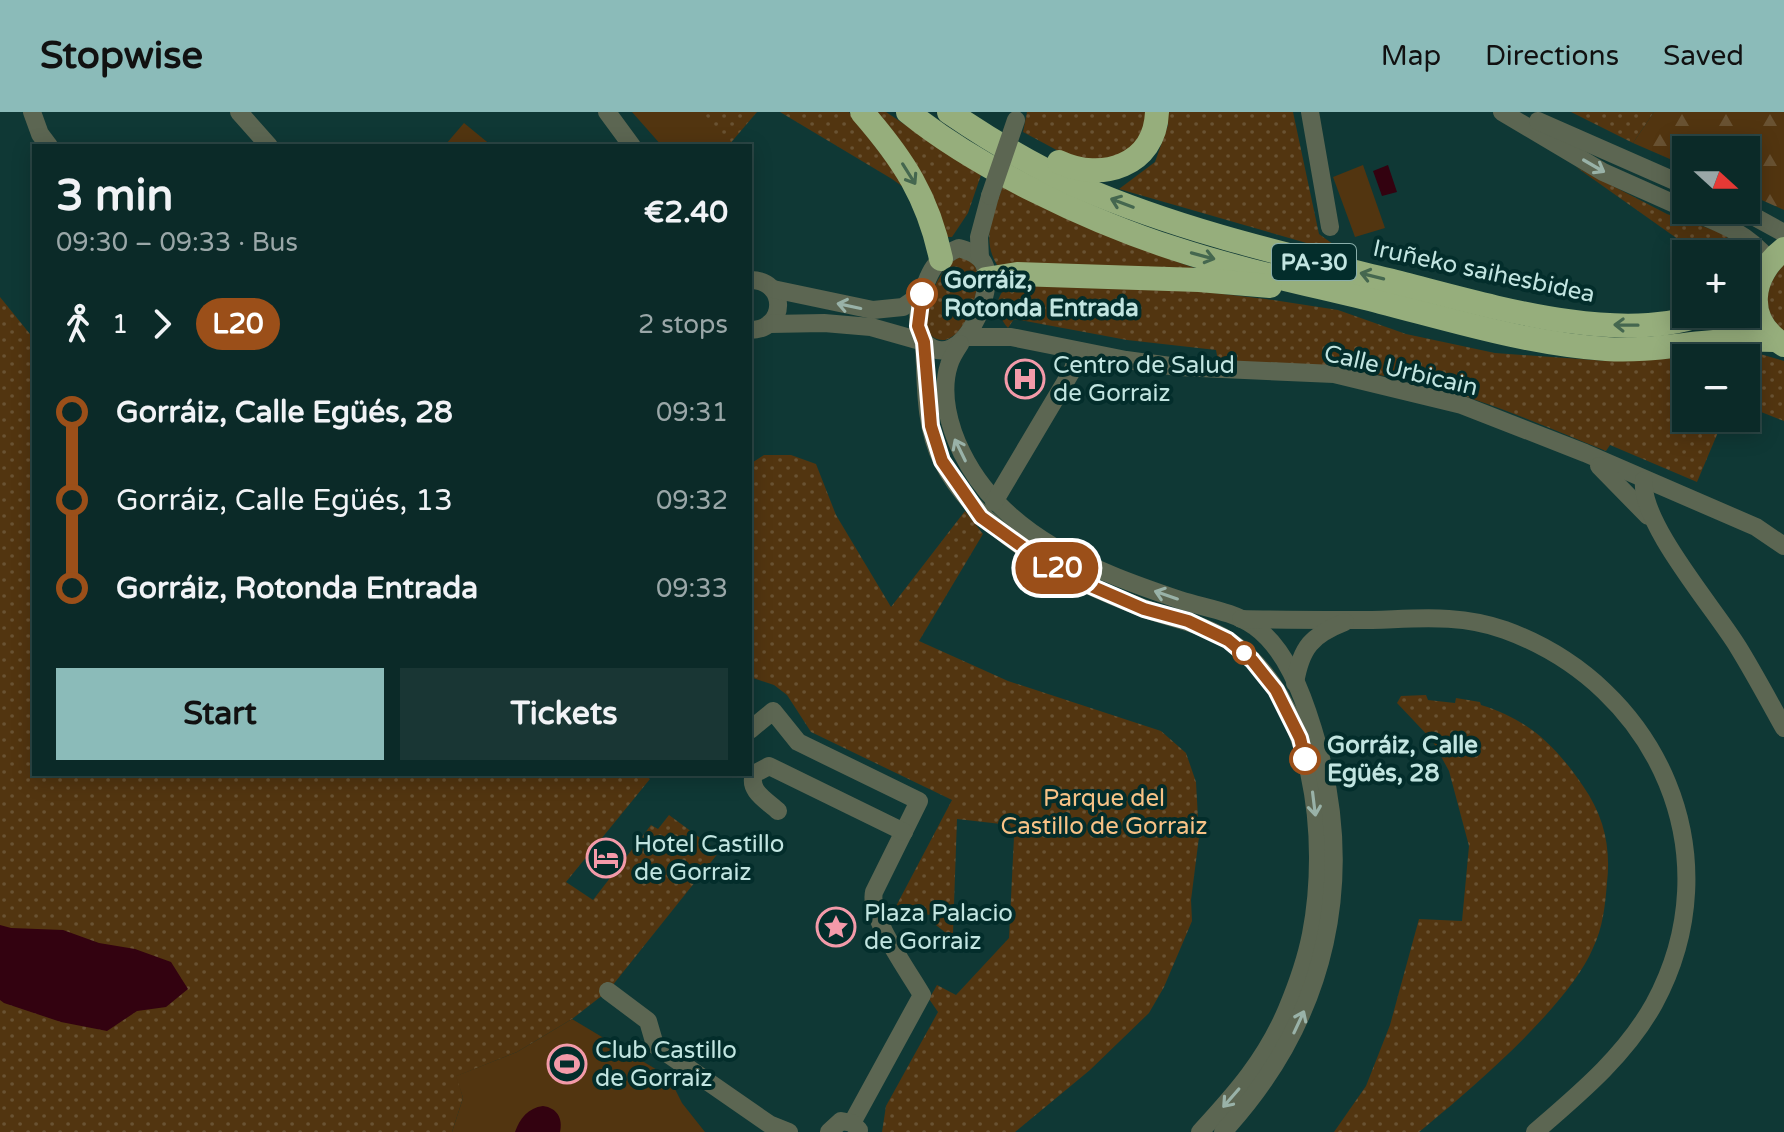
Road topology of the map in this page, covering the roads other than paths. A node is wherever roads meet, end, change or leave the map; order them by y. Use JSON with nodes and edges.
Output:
{"nodes":[{"id":1,"x":32,"y":112,"type":"edge"},
{"id":2,"x":239,"y":112,"type":"edge"},
{"id":3,"x":607,"y":112,"type":"edge"},
{"id":4,"x":862,"y":112,"type":"edge"},
{"id":5,"x":908,"y":112,"type":"edge"},
{"id":6,"x":949,"y":112,"type":"edge"},
{"id":7,"x":968,"y":112,"type":"edge"},
{"id":8,"x":1157,"y":112,"type":"edge"},
{"id":9,"x":1310,"y":112,"type":"edge"},
{"id":10,"x":1502,"y":112,"type":"edge"},
{"id":11,"x":1521,"y":112,"type":"edge"},
{"id":12,"x":1014,"y":116,"type":"edge"},
{"id":13,"x":48,"y":144,"type":"edge"},
{"id":14,"x":267,"y":144,"type":"edge"},
{"id":15,"x":631,"y":144,"type":"edge"},
{"id":16,"x":1672,"y":180,"type":"edge"},
{"id":17,"x":987,"y":195,"type":"junction"},
{"id":18,"x":1672,"y":203,"type":"edge"},
{"id":19,"x":1760,"y":220,"type":"edge"},
{"id":20,"x":1720,"y":224,"type":"edge"},
{"id":21,"x":1330,"y":227,"type":"dead end"},
{"id":22,"x":1784,"y":233,"type":"edge"},
{"id":23,"x":950,"y":254,"type":"junction"},
{"id":24,"x":983,"y":269,"type":"junction"},
{"id":25,"x":1764,"y":269,"type":"edge"},
{"id":26,"x":763,"y":284,"type":"edge"},
{"id":27,"x":922,"y":294,"type":"junction"},
{"id":28,"x":980,"y":308,"type":"junction"},
{"id":29,"x":1672,"y":323,"type":"edge"},
{"id":30,"x":871,"y":327,"type":"junction"},
{"id":31,"x":1483,"y":328,"type":"junction"},
{"id":32,"x":756,"y":329,"type":"edge"},
{"id":33,"x":1011,"y":337,"type":"junction"},
{"id":34,"x":963,"y":340,"type":"junction"},
{"id":35,"x":924,"y":342,"type":"junction"},
{"id":36,"x":1780,"y":343,"type":"edge"},
{"id":37,"x":1079,"y":351,"type":"junction"},
{"id":38,"x":926,"y":390,"type":"junction"},
{"id":39,"x":1585,"y":453,"type":"junction"},
{"id":40,"x":1644,"y":480,"type":"junction"},
{"id":41,"x":1681,"y":496,"type":"junction"},
{"id":42,"x":994,"y":502,"type":"junction"},
{"id":43,"x":1657,"y":524,"type":"junction"},
{"id":44,"x":1784,"y":546,"type":"edge"},
{"id":45,"x":1240,"y":619,"type":"junction"},
{"id":46,"x":1348,"y":620,"type":"junction"},
{"id":47,"x":1294,"y":621,"type":"junction"},
{"id":48,"x":1262,"y":634,"type":"junction"},
{"id":49,"x":1310,"y":641,"type":"junction"},
{"id":50,"x":1285,"y":660,"type":"junction"},
{"id":51,"x":1255,"y":663,"type":"junction"},
{"id":52,"x":1295,"y":683,"type":"junction"},
{"id":53,"x":752,"y":728,"type":"edge"},
{"id":54,"x":1784,"y":728,"type":"edge"},
{"id":55,"x":756,"y":762,"type":"edge"},
{"id":56,"x":778,"y":811,"type":"dead end"},
{"id":57,"x":904,"y":832,"type":"junction"},
{"id":58,"x":608,"y":991,"type":"dead end"},
{"id":59,"x":856,"y":1128,"type":"edge"},
{"id":60,"x":789,"y":1132,"type":"edge"},
{"id":61,"x":829,"y":1132,"type":"edge"},
{"id":62,"x":1200,"y":1132,"type":"edge"},
{"id":63,"x":1223,"y":1132,"type":"edge"},
{"id":64,"x":1535,"y":1132,"type":"edge"}],
"edges":[{"from":1,"to":13,"type":"street"},
{"from":2,"to":14,"type":"street"},
{"from":3,"to":15,"type":"street"},
{"from":4,"to":23,"type":"highway","one_way":true},
{"from":5,"to":31,"type":"highway","number":"PA-30","one_way":true},
{"from":29,"to":6,"type":"highway","name":"Iruñeko saihesbidea","number":"PA-30","one_way":true},
{"from":7,"to":8,"type":"highway"},
{"from":9,"to":21,"type":"street"},
{"from":10,"to":18,"type":"street","one_way":true},
{"from":11,"to":16,"type":"street"},
{"from":12,"to":17,"type":"street","bridge":true},
{"from":17,"to":23,"type":"street"},
{"from":17,"to":24,"type":"street"},
{"from":19,"to":22,"type":"street"},
{"from":20,"to":25,"type":"street"},
{"from":23,"to":24,"type":"street"},
{"from":23,"to":27,"type":"street"},
{"from":24,"to":28,"type":"street"},
{"from":24,"to":31,"type":"highway"},
{"from":25,"to":36,"type":"highway","number":"PA-30"},
{"from":27,"to":26,"type":"street","one_way":true},
{"from":26,"to":32,"type":"street"},
{"from":27,"to":35,"type":"street"},
{"from":28,"to":33,"type":"street"},
{"from":28,"to":34,"type":"street"},
{"from":30,"to":32,"type":"street"},
{"from":30,"to":35,"type":"street"},
{"from":30,"to":38,"type":"street"},
{"from":31,"to":36,"type":"highway","number":"PA-30"},
{"from":33,"to":34,"type":"street","name":"Calle Urbicain"},
{"from":33,"to":37,"type":"street","name":"Calle Urbicain"},
{"from":34,"to":35,"type":"street"},
{"from":42,"to":34,"type":"street","one_way":true},
{"from":35,"to":38,"type":"street"},
{"from":37,"to":39,"type":"street","name":"Calle Urbicain"},
{"from":37,"to":42,"type":"street"},
{"from":38,"to":51,"type":"street"},
{"from":39,"to":40,"type":"street","name":"Calle Urbicain"},
{"from":39,"to":43,"type":"street"},
{"from":40,"to":41,"type":"street","name":"Calle Urbicain"},
{"from":40,"to":43,"type":"street"},
{"from":41,"to":43,"type":"street"},
{"from":41,"to":44,"type":"street","name":"Calle Urbicain"},
{"from":45,"to":42,"type":"street","one_way":true},
{"from":43,"to":54,"type":"street"},
{"from":45,"to":47,"type":"street"},
{"from":45,"to":48,"type":"street"},
{"from":46,"to":47,"type":"street"},
{"from":46,"to":49,"type":"street"},
{"from":46,"to":64,"type":"street"},
{"from":47,"to":48,"type":"street"},
{"from":48,"to":50,"type":"street"},
{"from":48,"to":51,"type":"street"},
{"from":49,"to":50,"type":"street"},
{"from":49,"to":52,"type":"street"},
{"from":50,"to":51,"type":"street"},
{"from":50,"to":52,"type":"street"},
{"from":51,"to":62,"type":"street","one_way":true},
{"from":63,"to":52,"type":"street","one_way":true},
{"from":53,"to":57,"type":"street"},
{"from":55,"to":56,"type":"street"},
{"from":55,"to":57,"type":"street"},
{"from":57,"to":59,"type":"street"},
{"from":58,"to":60,"type":"street"},
{"from":59,"to":61,"type":"street"}]}
